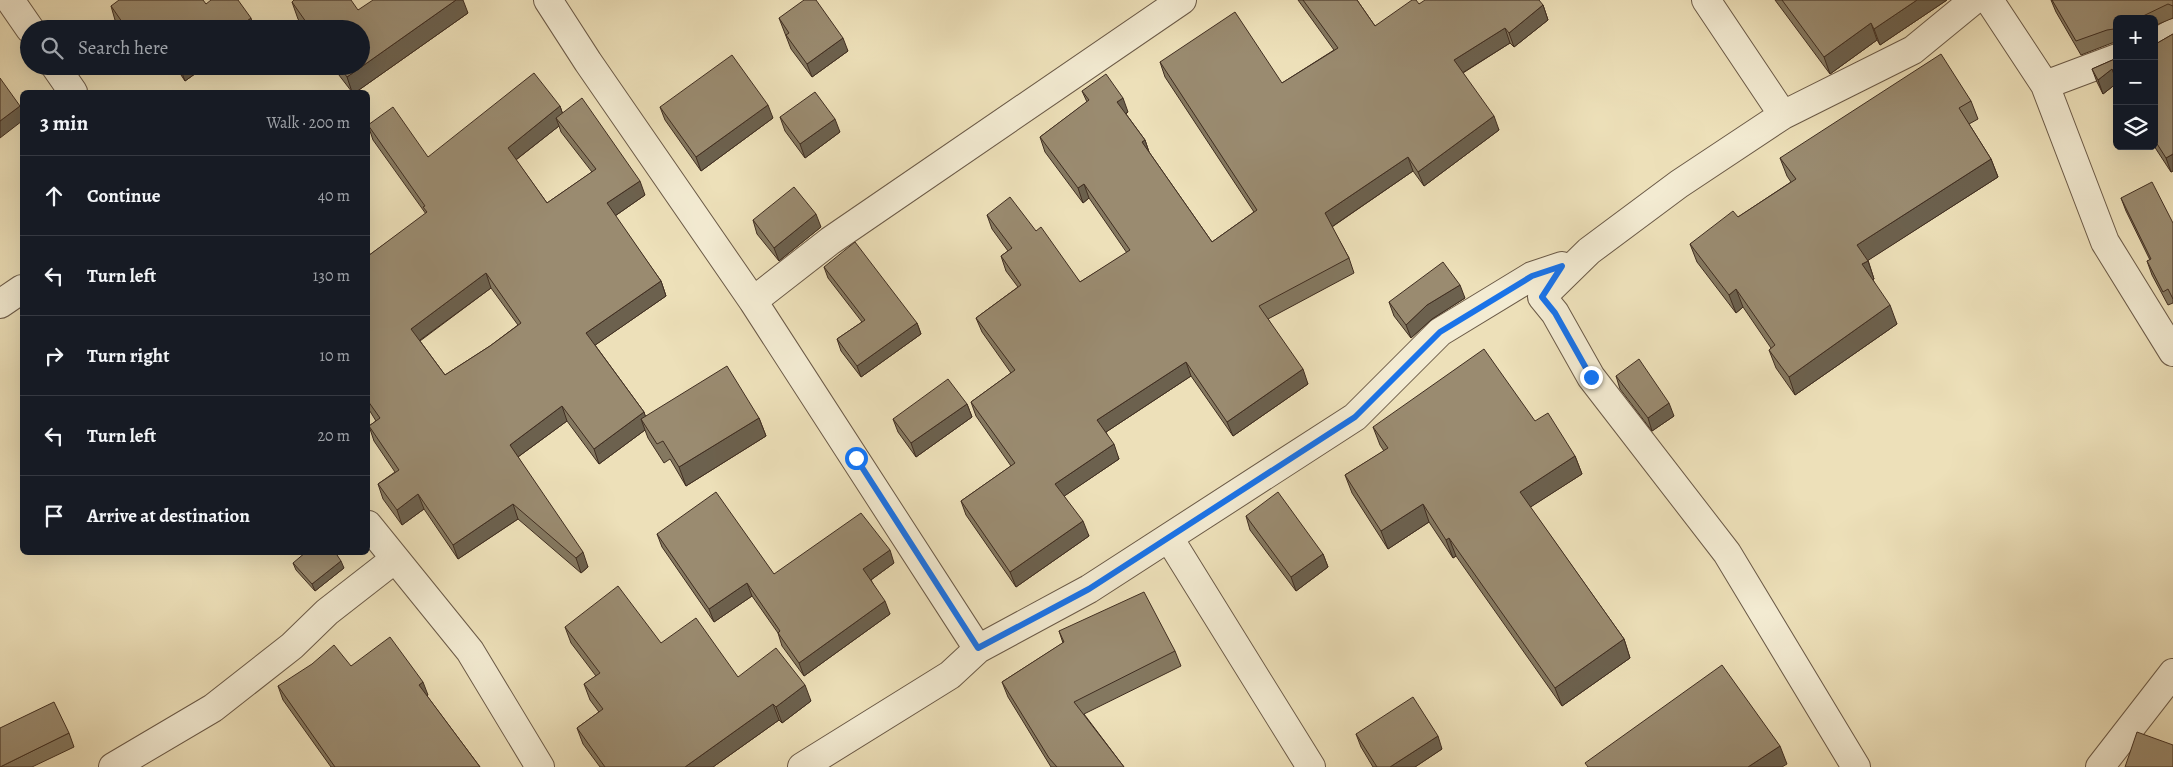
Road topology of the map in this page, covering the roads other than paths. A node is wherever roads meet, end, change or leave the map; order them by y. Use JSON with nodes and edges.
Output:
{"nodes":[{"id":1,"x":10,"y":0,"type":"edge"},
{"id":2,"x":548,"y":0,"type":"edge"},
{"id":3,"x":1182,"y":0,"type":"edge"},
{"id":4,"x":1706,"y":0,"type":"edge"},
{"id":5,"x":1974,"y":0,"type":"edge"},
{"id":6,"x":1988,"y":0,"type":"edge"},
{"id":7,"x":24,"y":20,"type":"edge"},
{"id":8,"x":2173,"y":33,"type":"edge"},
{"id":9,"x":2158,"y":42,"type":"edge"},
{"id":10,"x":2113,"y":60,"type":"edge"},
{"id":11,"x":61,"y":75,"type":"edge"},
{"id":12,"x":2045,"y":85,"type":"junction"},
{"id":13,"x":72,"y":90,"type":"edge"},
{"id":14,"x":1783,"y":115,"type":"junction"},
{"id":15,"x":20,"y":290,"type":"edge"},
{"id":16,"x":1542,"y":297,"type":"junction"},
{"id":17,"x":753,"y":301,"type":"junction"},
{"id":18,"x":0,"y":304,"type":"edge"},
{"id":19,"x":2173,"y":352,"type":"edge"},
{"id":20,"x":370,"y":528,"type":"edge"},
{"id":21,"x":1169,"y":538,"type":"junction"},
{"id":22,"x":395,"y":559,"type":"junction"},
{"id":23,"x":978,"y":648,"type":"junction"},
{"id":24,"x":2173,"y":673,"type":"edge"},
{"id":25,"x":113,"y":767,"type":"edge"},
{"id":26,"x":540,"y":767,"type":"edge"},
{"id":27,"x":802,"y":767,"type":"edge"},
{"id":28,"x":1311,"y":767,"type":"edge"},
{"id":29,"x":1856,"y":767,"type":"edge"},
{"id":30,"x":2100,"y":767,"type":"edge"}],
"edges":[{"from":1,"to":7,"type":"street"},
{"from":2,"to":17,"type":"street"},
{"from":3,"to":17,"type":"street"},
{"from":4,"to":14,"type":"street"},
{"from":5,"to":14,"type":"street"},
{"from":6,"to":12,"type":"street"},
{"from":8,"to":9,"type":"street"},
{"from":10,"to":12,"type":"street"},
{"from":11,"to":13,"type":"street"},
{"from":12,"to":19,"type":"street"},
{"from":14,"to":16,"type":"street"},
{"from":15,"to":18,"type":"street"},
{"from":16,"to":21,"type":"street"},
{"from":16,"to":29,"type":"street"},
{"from":17,"to":23,"type":"street"},
{"from":20,"to":22,"type":"street"},
{"from":21,"to":23,"type":"street"},
{"from":21,"to":28,"type":"street"},
{"from":22,"to":25,"type":"street"},
{"from":22,"to":26,"type":"street"},
{"from":23,"to":27,"type":"street"},
{"from":24,"to":30,"type":"street"}]}
